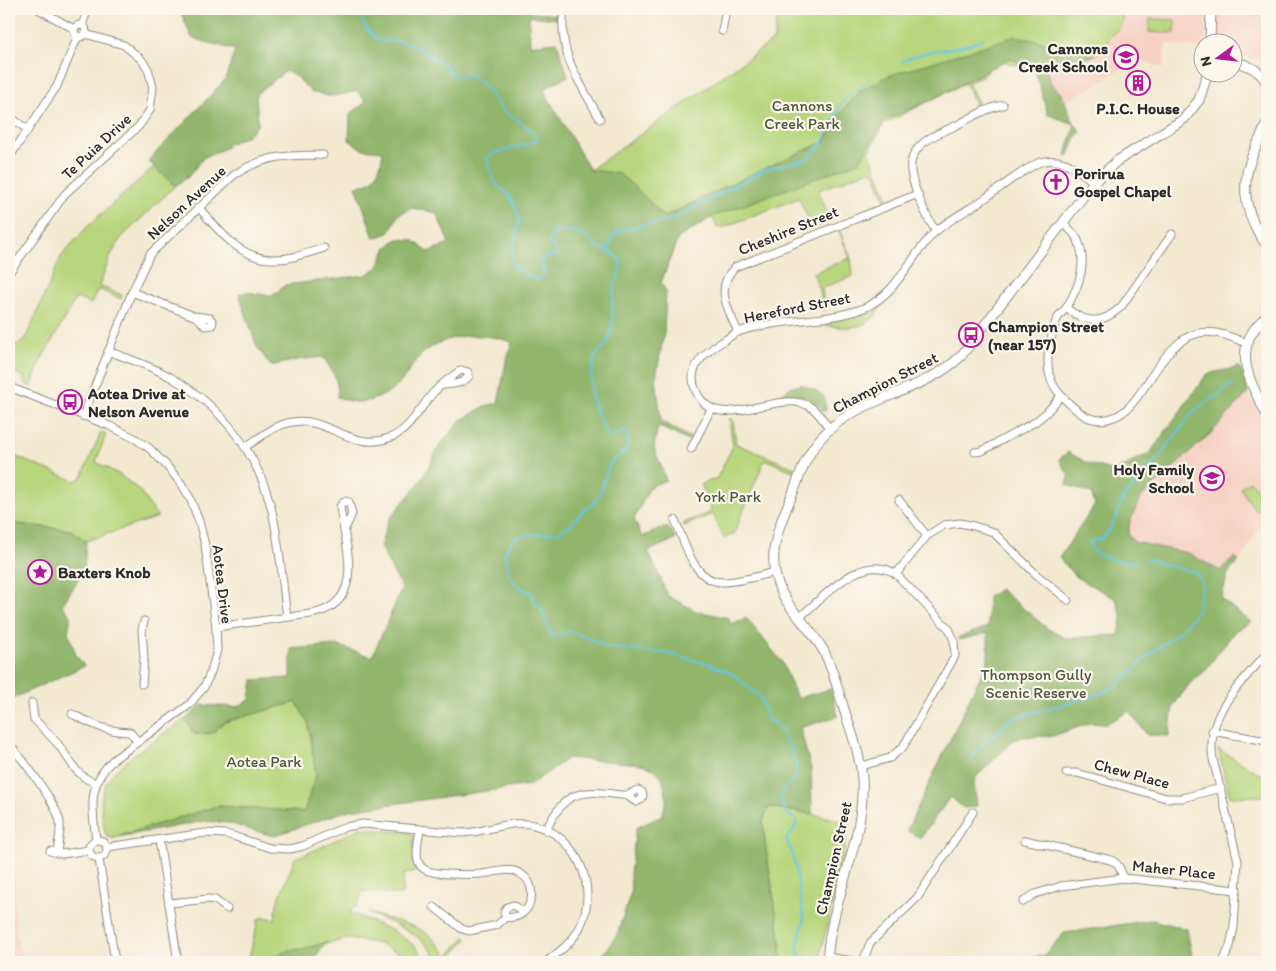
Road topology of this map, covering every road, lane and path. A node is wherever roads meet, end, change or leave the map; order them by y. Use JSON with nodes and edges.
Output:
{"nodes":[{"id":1,"x":38,"y":9,"type":"edge"},
{"id":2,"x":88,"y":9,"type":"edge"},
{"id":3,"x":564,"y":9,"type":"edge"},
{"id":4,"x":726,"y":9,"type":"edge"},
{"id":5,"x":1211,"y":9,"type":"edge"},
{"id":6,"x":722,"y":31,"type":"dead end"},
{"id":7,"x":1210,"y":32,"type":"edge"},
{"id":8,"x":79,"y":33,"type":"junction"},
{"id":9,"x":1244,"y":65,"type":"edge"},
{"id":10,"x":1266,"y":78,"type":"edge"},
{"id":11,"x":1205,"y":82,"type":"edge"},
{"id":12,"x":1003,"y":104,"type":"dead end"},
{"id":13,"x":9,"y":116,"type":"edge"},
{"id":14,"x":600,"y":119,"type":"dead end"},
{"id":15,"x":1266,"y":127,"type":"edge"},
{"id":16,"x":28,"y":130,"type":"junction"},
{"id":17,"x":322,"y":155,"type":"dead end"},
{"id":18,"x":9,"y":158,"type":"edge"},
{"id":19,"x":1094,"y":182,"type":"junction"},
{"id":20,"x":918,"y":194,"type":"junction"},
{"id":21,"x":198,"y":208,"type":"junction"},
{"id":22,"x":1063,"y":223,"type":"junction"},
{"id":23,"x":936,"y":231,"type":"junction"},
{"id":24,"x":1172,"y":234,"type":"dead end"},
{"id":25,"x":1267,"y":246,"type":"edge"},
{"id":26,"x":324,"y":248,"type":"dead end"},
{"id":27,"x":9,"y":273,"type":"edge"},
{"id":28,"x":132,"y":292,"type":"junction"},
{"id":29,"x":1066,"y":308,"type":"junction"},
{"id":30,"x":194,"y":316,"type":"dead end"},
{"id":31,"x":1267,"y":316,"type":"edge"},
{"id":32,"x":738,"y":332,"type":"junction"},
{"id":33,"x":1246,"y":343,"type":"junction"},
{"id":34,"x":108,"y":351,"type":"junction"},
{"id":35,"x":440,"y":386,"type":"dead end"},
{"id":36,"x":9,"y":387,"type":"edge"},
{"id":37,"x":1061,"y":396,"type":"junction"},
{"id":38,"x":711,"y":409,"type":"junction"},
{"id":39,"x":1267,"y":415,"type":"edge"},
{"id":40,"x":83,"y":416,"type":"junction"},
{"id":41,"x":829,"y":428,"type":"junction"},
{"id":42,"x":245,"y":447,"type":"junction"},
{"id":43,"x":691,"y":449,"type":"dead end"},
{"id":44,"x":975,"y":452,"type":"dead end"},
{"id":45,"x":898,"y":500,"type":"dead end"},
{"id":46,"x":675,"y":520,"type":"dead end"},
{"id":47,"x":344,"y":531,"type":"dead end"},
{"id":48,"x":926,"y":536,"type":"junction"},
{"id":49,"x":775,"y":572,"type":"junction"},
{"id":50,"x":896,"y":574,"type":"junction"},
{"id":51,"x":1068,"y":600,"type":"dead end"},
{"id":52,"x":286,"y":617,"type":"junction"},
{"id":53,"x":800,"y":617,"type":"junction"},
{"id":54,"x":144,"y":621,"type":"dead end"},
{"id":55,"x":216,"y":627,"type":"junction"},
{"id":56,"x":1267,"y":653,"type":"edge"},
{"id":57,"x":142,"y":684,"type":"dead end"},
{"id":58,"x":32,"y":703,"type":"dead end"},
{"id":59,"x":72,"y":714,"type":"dead end"},
{"id":60,"x":1212,"y":731,"type":"junction"},
{"id":61,"x":1267,"y":741,"type":"edge"},
{"id":62,"x":138,"y":742,"type":"junction"},
{"id":63,"x":9,"y":744,"type":"edge"},
{"id":64,"x":861,"y":766,"type":"junction"},
{"id":65,"x":1066,"y":773,"type":"dead end"},
{"id":66,"x":96,"y":783,"type":"junction"},
{"id":67,"x":1220,"y":788,"type":"junction"},
{"id":68,"x":626,"y":795,"type":"dead end"},
{"id":69,"x":973,"y":812,"type":"dead end"},
{"id":70,"x":420,"y":829,"type":"junction"},
{"id":71,"x":546,"y":830,"type":"junction"},
{"id":72,"x":96,"y":840,"type":"junction"},
{"id":73,"x":159,"y":840,"type":"junction"},
{"id":74,"x":1025,"y":840,"type":"dead end"},
{"id":75,"x":107,"y":847,"type":"junction"},
{"id":76,"x":89,"y":850,"type":"junction"},
{"id":77,"x":99,"y":858,"type":"junction"},
{"id":78,"x":1123,"y":878,"type":"junction"},
{"id":79,"x":1237,"y":890,"type":"junction"},
{"id":80,"x":1023,"y":902,"type":"dead end"},
{"id":81,"x":169,"y":903,"type":"junction"},
{"id":82,"x":434,"y":907,"type":"dead end"},
{"id":83,"x":227,"y":909,"type":"dead end"},
{"id":84,"x":524,"y":912,"type":"junction"},
{"id":85,"x":506,"y":917,"type":"junction"},
{"id":86,"x":827,"y":960,"type":"edge"},
{"id":87,"x":116,"y":962,"type":"edge"},
{"id":88,"x":178,"y":962,"type":"edge"},
{"id":89,"x":546,"y":962,"type":"edge"},
{"id":90,"x":858,"y":962,"type":"edge"},
{"id":91,"x":863,"y":962,"type":"edge"},
{"id":92,"x":1223,"y":962,"type":"edge"}],
"edges":[{"from":1,"to":8,"type":"street","name":"Te Puia Drive"},
{"from":2,"to":8,"type":"street"},
{"from":3,"to":14,"type":"street"},
{"from":4,"to":6,"type":"street"},
{"from":5,"to":7,"type":"main road"},
{"from":8,"to":16,"type":"street"},
{"from":8,"to":27,"type":"street","name":"Te Puia Drive"},
{"from":9,"to":10,"type":"main road"},
{"from":11,"to":19,"type":"main road","name":"Champion Street"},
{"from":12,"to":20,"type":"street"},
{"from":13,"to":16,"type":"street"},
{"from":15,"to":25,"type":"main road"},
{"from":16,"to":18,"type":"street"},
{"from":17,"to":21,"type":"street","name":"Nelson Avenue"},
{"from":19,"to":22,"type":"main road","name":"Champion Street"},
{"from":19,"to":23,"type":"street","name":"Hereford Street"},
{"from":20,"to":23,"type":"street"},
{"from":20,"to":32,"type":"street","name":"Cheshire Street"},
{"from":21,"to":26,"type":"street"},
{"from":21,"to":28,"type":"street","name":"Nelson Avenue"},
{"from":22,"to":29,"type":"street"},
{"from":22,"to":41,"type":"main road","name":"Champion Street"},
{"from":23,"to":32,"type":"street","name":"Hereford Street"},
{"from":24,"to":29,"type":"street"},
{"from":28,"to":30,"type":"street"},
{"from":28,"to":34,"type":"street","name":"Nelson Avenue"},
{"from":29,"to":37,"type":"street"},
{"from":31,"to":33,"type":"main road"},
{"from":32,"to":38,"type":"street","name":"Hereford Street"},
{"from":33,"to":37,"type":"street"},
{"from":33,"to":39,"type":"main road"},
{"from":34,"to":40,"type":"street","name":"Nelson Avenue"},
{"from":34,"to":42,"type":"street"},
{"from":35,"to":42,"type":"street"},
{"from":36,"to":40,"type":"street","name":"Aotea Drive"},
{"from":37,"to":44,"type":"street"},
{"from":38,"to":41,"type":"street"},
{"from":38,"to":43,"type":"street"},
{"from":40,"to":55,"type":"street","name":"Aotea Drive"},
{"from":41,"to":49,"type":"main road","name":"Champion Street"},
{"from":42,"to":52,"type":"street"},
{"from":45,"to":48,"type":"street"},
{"from":46,"to":49,"type":"street"},
{"from":47,"to":52,"type":"street"},
{"from":48,"to":50,"type":"street"},
{"from":48,"to":51,"type":"street"},
{"from":49,"to":53,"type":"main road","name":"Champion Street"},
{"from":50,"to":53,"type":"street"},
{"from":50,"to":64,"type":"street"},
{"from":52,"to":55,"type":"street"},
{"from":53,"to":64,"type":"main road","name":"Champion Street"},
{"from":54,"to":57,"type":"street"},
{"from":55,"to":62,"type":"street","name":"Aotea Drive"},
{"from":56,"to":60,"type":"street"},
{"from":58,"to":66,"type":"street"},
{"from":59,"to":62,"type":"street"},
{"from":60,"to":61,"type":"street"},
{"from":60,"to":67,"type":"street"},
{"from":62,"to":66,"type":"street","name":"Aotea Drive"},
{"from":63,"to":76,"type":"street"},
{"from":64,"to":86,"type":"main road","name":"Champion Street"},
{"from":65,"to":67,"type":"street","name":"Chew Place"},
{"from":66,"to":72,"type":"street","name":"Aotea Drive"},
{"from":67,"to":79,"type":"street"},
{"from":68,"to":71,"type":"street"},
{"from":69,"to":91,"type":"street"},
{"from":70,"to":71,"type":"street"},
{"from":70,"to":73,"type":"street"},
{"from":70,"to":84,"type":"street"},
{"from":71,"to":89,"type":"street"},
{"from":72,"to":75,"type":"street"},
{"from":72,"to":76,"type":"street"},
{"from":73,"to":75,"type":"street"},
{"from":73,"to":81,"type":"street"},
{"from":74,"to":78,"type":"street"},
{"from":75,"to":77,"type":"street"},
{"from":76,"to":77,"type":"street"},
{"from":77,"to":87,"type":"street"},
{"from":78,"to":79,"type":"street","name":"Maher Place"},
{"from":78,"to":80,"type":"street","name":"Maher Place"},
{"from":79,"to":92,"type":"street"},
{"from":81,"to":83,"type":"street"},
{"from":81,"to":88,"type":"street"},
{"from":82,"to":85,"type":"street"},
{"from":84,"to":85,"type":"street"},
{"from":84,"to":85,"type":"street"},
{"from":86,"to":90,"type":"street"}]}
